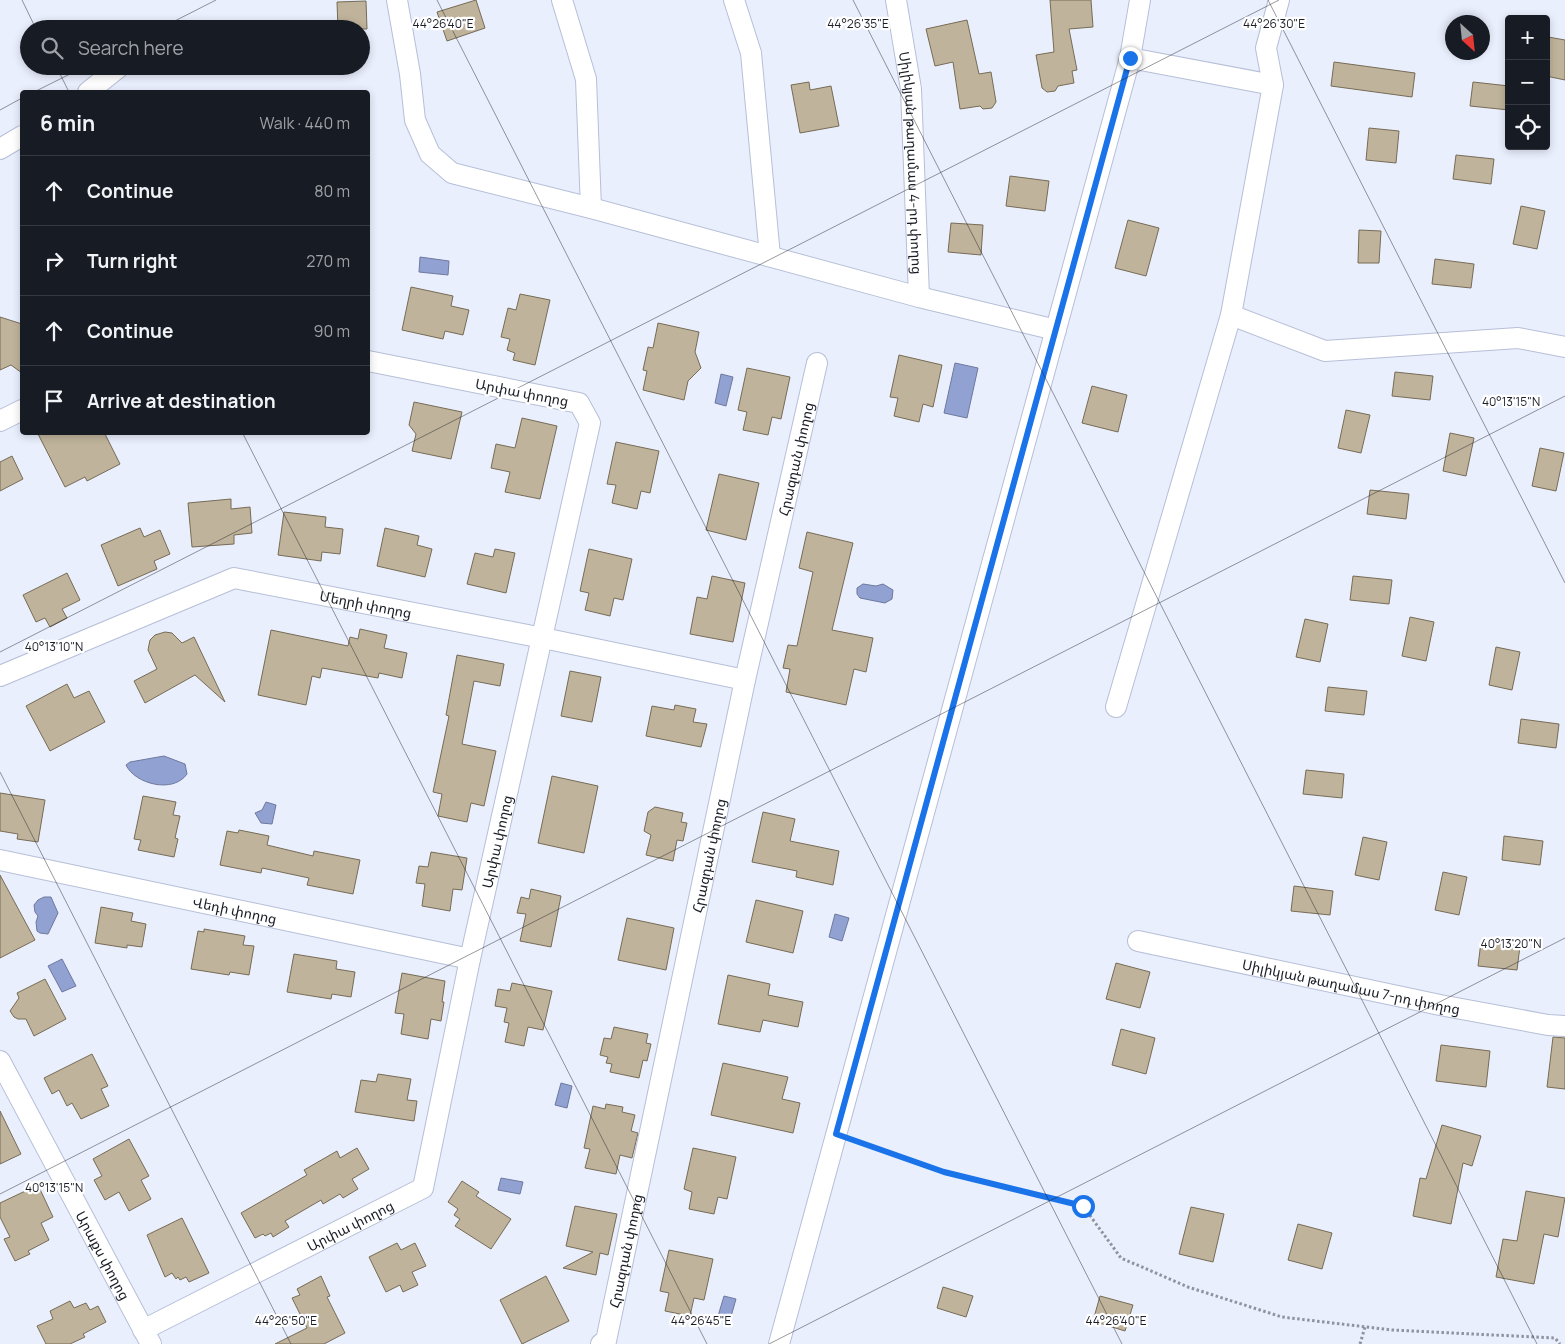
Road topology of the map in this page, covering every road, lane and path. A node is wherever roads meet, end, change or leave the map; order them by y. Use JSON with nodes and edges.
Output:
{"nodes":[{"id":1,"x":397,"y":0,"type":"edge"},
{"id":2,"x":562,"y":0,"type":"edge"},
{"id":3,"x":734,"y":0,"type":"edge"},
{"id":4,"x":896,"y":0,"type":"edge"},
{"id":5,"x":1140,"y":0,"type":"edge"},
{"id":6,"x":1280,"y":0,"type":"edge"},
{"id":7,"x":1130,"y":58,"type":"junction"},
{"id":8,"x":109,"y":75,"type":"edge"},
{"id":9,"x":1273,"y":85,"type":"junction"},
{"id":10,"x":90,"y":90,"type":"edge"},
{"id":11,"x":20,"y":137,"type":"edge"},
{"id":12,"x":0,"y":149,"type":"edge"},
{"id":13,"x":590,"y":208,"type":"junction"},
{"id":14,"x":770,"y":256,"type":"junction"},
{"id":15,"x":919,"y":297,"type":"junction"},
{"id":16,"x":1231,"y":315,"type":"junction"},
{"id":17,"x":1056,"y":330,"type":"junction"},
{"id":18,"x":1565,"y":347,"type":"edge"},
{"id":19,"x":370,"y":361,"type":"edge"},
{"id":20,"x":817,"y":363,"type":"dead end"},
{"id":21,"x":20,"y":411,"type":"edge"},
{"id":22,"x":0,"y":421,"type":"edge"},
{"id":23,"x":543,"y":638,"type":"junction"},
{"id":24,"x":0,"y":676,"type":"edge"},
{"id":25,"x":745,"y":680,"type":"junction"},
{"id":26,"x":1116,"y":707,"type":"dead end"},
{"id":27,"x":0,"y":860,"type":"edge"},
{"id":28,"x":1138,"y":941,"type":"dead end"},
{"id":29,"x":470,"y":959,"type":"junction"},
{"id":30,"x":1565,"y":1026,"type":"edge"},
{"id":31,"x":0,"y":1061,"type":"edge"},
{"id":32,"x":836,"y":1134,"type":"junction"},
{"id":33,"x":1365,"y":1327,"type":"junction"},
{"id":34,"x":147,"y":1337,"type":"edge"},
{"id":35,"x":601,"y":1344,"type":"edge"},
{"id":36,"x":779,"y":1344,"type":"edge"},
{"id":37,"x":1360,"y":1344,"type":"edge"},
{"id":38,"x":1560,"y":1344,"type":"edge"}],
"edges":[{"from":1,"to":13,"type":"street"},
{"from":2,"to":13,"type":"street"},
{"from":3,"to":14,"type":"street"},
{"from":4,"to":15,"type":"street","name":"Սիլիկյան թաղամաս 4-րդ փողոց"},
{"from":5,"to":7,"type":"street"},
{"from":6,"to":9,"type":"street"},
{"from":7,"to":9,"type":"street"},
{"from":7,"to":17,"type":"street"},
{"from":8,"to":10,"type":"street"},
{"from":9,"to":16,"type":"street"},
{"from":11,"to":12,"type":"street"},
{"from":13,"to":14,"type":"street"},
{"from":14,"to":15,"type":"street"},
{"from":15,"to":17,"type":"street"},
{"from":16,"to":18,"type":"street"},
{"from":16,"to":26,"type":"street"},
{"from":17,"to":32,"type":"street"},
{"from":19,"to":23,"type":"street","name":"Արփա փողոց"},
{"from":20,"to":25,"type":"street","name":"Հրազդան փողոց"},
{"from":21,"to":22,"type":"street"},
{"from":23,"to":24,"type":"street","name":"Մեղրի փողոց"},
{"from":23,"to":25,"type":"street","name":"Մեղրի փողոց"},
{"from":23,"to":29,"type":"street","name":"Արփա փողոց"},
{"from":25,"to":35,"type":"street","name":"Հրազդան փողոց"},
{"from":27,"to":29,"type":"street","name":"Վեդի փողոց"},
{"from":28,"to":30,"type":"street","name":"Սիլիկյան թաղամաս 7-րդ փողոց"},
{"from":29,"to":34,"type":"street","name":"Արփա փողոց"},
{"from":31,"to":34,"type":"street","name":"Արաքս փողոց"},
{"from":32,"to":33,"type":"path"},
{"from":32,"to":36,"type":"street"},
{"from":33,"to":37,"type":"path"},
{"from":33,"to":38,"type":"path"}]}
